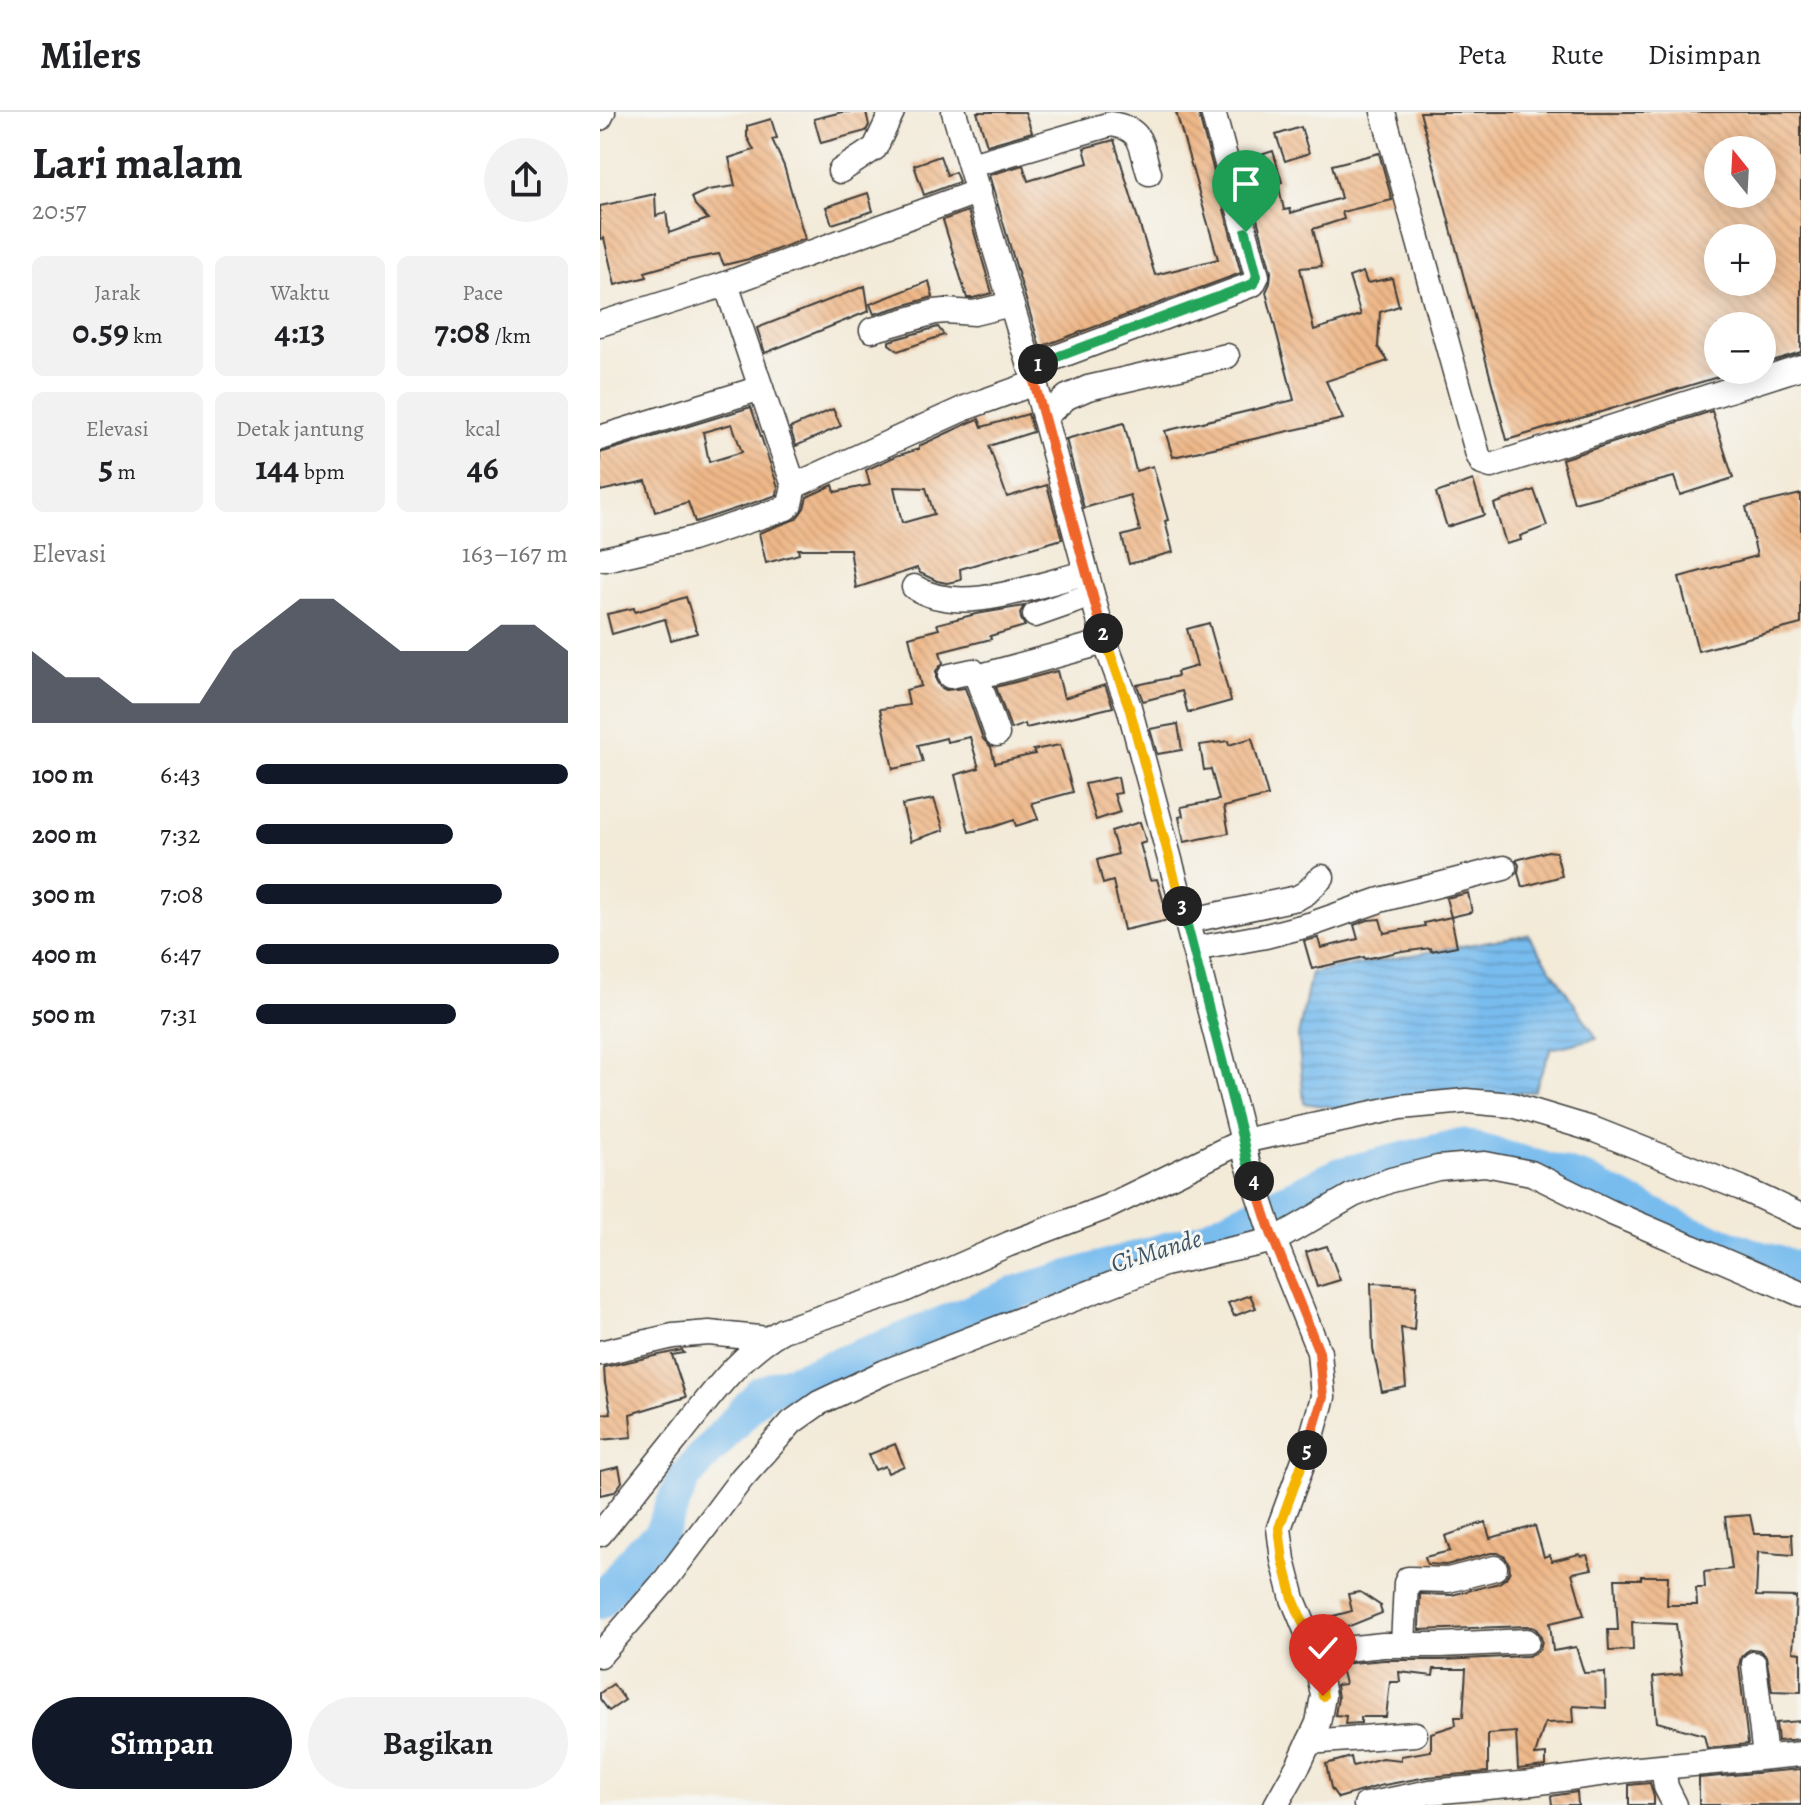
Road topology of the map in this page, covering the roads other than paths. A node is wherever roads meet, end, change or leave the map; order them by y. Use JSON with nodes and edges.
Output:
{"nodes":[{"id":1,"x":603,"y":112,"type":"edge"},
{"id":2,"x":892,"y":112,"type":"edge"},
{"id":3,"x":954,"y":112,"type":"edge"},
{"id":4,"x":1213,"y":112,"type":"edge"},
{"id":5,"x":1383,"y":112,"type":"edge"},
{"id":6,"x":600,"y":118,"type":"edge"},
{"id":7,"x":1110,"y":118,"type":"edge"},
{"id":8,"x":971,"y":165,"type":"junction"},
{"id":9,"x":840,"y":171,"type":"dead end"},
{"id":10,"x":1149,"y":173,"type":"dead end"},
{"id":11,"x":979,"y":191,"type":"junction"},
{"id":12,"x":726,"y":284,"type":"junction"},
{"id":13,"x":1011,"y":304,"type":"junction"},
{"id":14,"x":600,"y":324,"type":"edge"},
{"id":15,"x":872,"y":330,"type":"dead end"},
{"id":16,"x":1227,"y":356,"type":"dead end"},
{"id":17,"x":1801,"y":367,"type":"edge"},
{"id":18,"x":1032,"y":375,"type":"junction"},
{"id":19,"x":761,"y":388,"type":"junction"},
{"id":20,"x":1044,"y":417,"type":"junction"},
{"id":21,"x":600,"y":438,"type":"edge"},
{"id":22,"x":794,"y":486,"type":"junction"},
{"id":23,"x":605,"y":559,"type":"dead end"},
{"id":24,"x":1089,"y":584,"type":"junction"},
{"id":25,"x":914,"y":587,"type":"dead end"},
{"id":26,"x":1035,"y":615,"type":"dead end"},
{"id":27,"x":1105,"y":642,"type":"junction"},
{"id":28,"x":950,"y":676,"type":"dead end"},
{"id":29,"x":977,"y":677,"type":"junction"},
{"id":30,"x":997,"y":734,"type":"dead end"},
{"id":31,"x":1504,"y":868,"type":"dead end"},
{"id":32,"x":1322,"y":877,"type":"dead end"},
{"id":33,"x":1187,"y":921,"type":"junction"},
{"id":34,"x":1194,"y":949,"type":"junction"},
{"id":35,"x":1245,"y":1151,"type":"junction"},
{"id":36,"x":1801,"y":1216,"type":"edge"},
{"id":37,"x":1273,"y":1236,"type":"junction"},
{"id":38,"x":1801,"y":1294,"type":"edge"},
{"id":39,"x":768,"y":1339,"type":"junction"},
{"id":40,"x":600,"y":1353,"type":"edge"},
{"id":41,"x":600,"y":1534,"type":"edge"},
{"id":42,"x":1495,"y":1568,"type":"dead end"},
{"id":43,"x":1527,"y":1641,"type":"dead end"},
{"id":44,"x":1403,"y":1645,"type":"junction"},
{"id":45,"x":1315,"y":1652,"type":"junction"},
{"id":46,"x":600,"y":1655,"type":"edge"},
{"id":47,"x":1754,"y":1664,"type":"dead end"},
{"id":48,"x":1415,"y":1734,"type":"dead end"},
{"id":49,"x":1309,"y":1742,"type":"junction"},
{"id":50,"x":1801,"y":1754,"type":"edge"},
{"id":51,"x":1765,"y":1757,"type":"junction"},
{"id":52,"x":1663,"y":1767,"type":"junction"},
{"id":53,"x":1534,"y":1794,"type":"edge"},
{"id":54,"x":1276,"y":1805,"type":"edge"},
{"id":55,"x":1369,"y":1805,"type":"edge"},
{"id":56,"x":1675,"y":1805,"type":"edge"}],
"edges":[{"from":1,"to":6,"type":"street"},
{"from":2,"to":9,"type":"street"},
{"from":3,"to":8,"type":"street"},
{"from":4,"to":18,"type":"street"},
{"from":5,"to":17,"type":"street"},
{"from":7,"to":8,"type":"street"},
{"from":7,"to":10,"type":"street"},
{"from":8,"to":11,"type":"street"},
{"from":11,"to":12,"type":"street"},
{"from":11,"to":13,"type":"street"},
{"from":12,"to":14,"type":"street"},
{"from":12,"to":19,"type":"street"},
{"from":13,"to":15,"type":"street"},
{"from":13,"to":18,"type":"street"},
{"from":16,"to":20,"type":"street"},
{"from":18,"to":20,"type":"street"},
{"from":18,"to":22,"type":"street"},
{"from":19,"to":21,"type":"street"},
{"from":19,"to":22,"type":"street"},
{"from":20,"to":24,"type":"street"},
{"from":22,"to":23,"type":"street"},
{"from":24,"to":25,"type":"street"},
{"from":24,"to":26,"type":"street"},
{"from":24,"to":27,"type":"street"},
{"from":27,"to":29,"type":"street"},
{"from":27,"to":33,"type":"street"},
{"from":28,"to":29,"type":"street"},
{"from":29,"to":30,"type":"street"},
{"from":31,"to":34,"type":"street"},
{"from":32,"to":33,"type":"street"},
{"from":33,"to":34,"type":"street"},
{"from":34,"to":35,"type":"street"},
{"from":35,"to":36,"type":"street"},
{"from":35,"to":37,"type":"street"},
{"from":35,"to":39,"type":"street"},
{"from":37,"to":38,"type":"street"},
{"from":37,"to":45,"type":"street"},
{"from":37,"to":46,"type":"street"},
{"from":39,"to":40,"type":"street"},
{"from":39,"to":41,"type":"street"},
{"from":42,"to":44,"type":"street"},
{"from":43,"to":44,"type":"street"},
{"from":44,"to":45,"type":"street"},
{"from":45,"to":49,"type":"street"},
{"from":47,"to":51,"type":"street"},
{"from":48,"to":49,"type":"street"},
{"from":49,"to":54,"type":"street"},
{"from":50,"to":51,"type":"street"},
{"from":51,"to":52,"type":"street"},
{"from":52,"to":53,"type":"street"},
{"from":52,"to":56,"type":"street"},
{"from":53,"to":55,"type":"street"}]}
